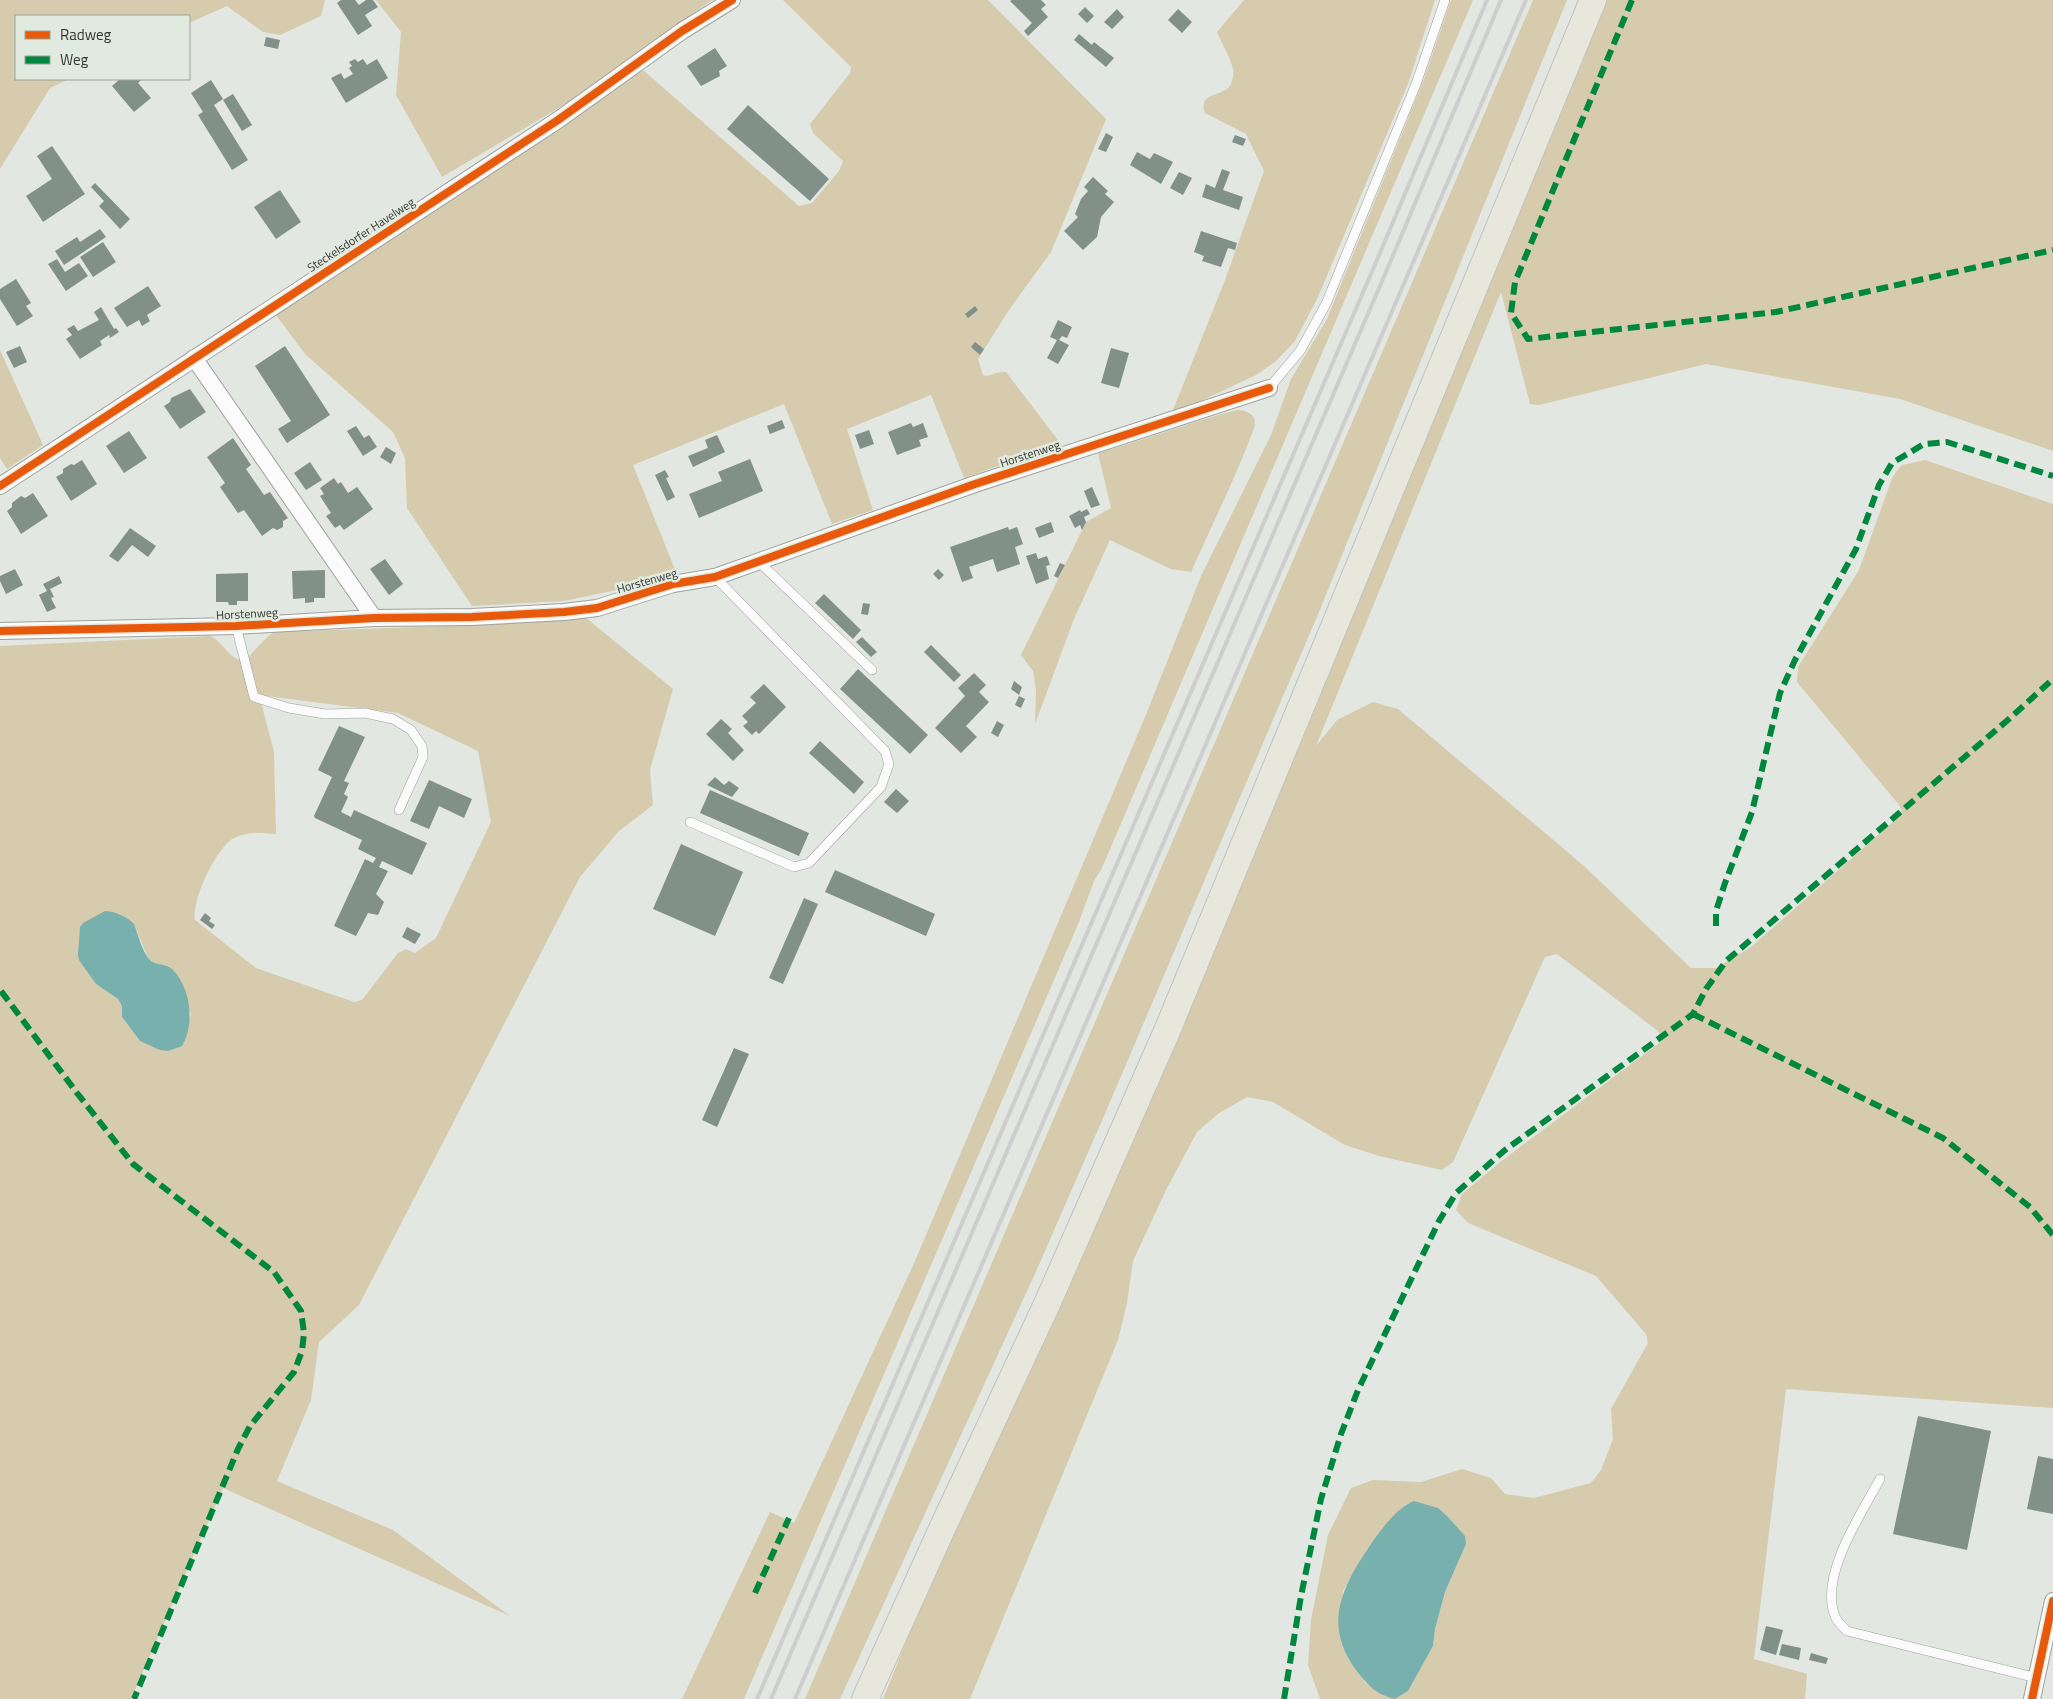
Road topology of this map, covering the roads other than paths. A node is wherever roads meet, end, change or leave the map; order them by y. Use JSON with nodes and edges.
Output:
{"nodes":[{"id":1,"x":732,"y":0,"type":"edge"},
{"id":2,"x":1444,"y":0,"type":"edge"},
{"id":3,"x":1593,"y":0,"type":"edge"},
{"id":4,"x":194,"y":358,"type":"junction"},
{"id":5,"x":1269,"y":388,"type":"joint"},
{"id":6,"x":0,"y":486,"type":"edge"},
{"id":7,"x":758,"y":561,"type":"junction"},
{"id":8,"x":715,"y":577,"type":"junction"},
{"id":9,"x":374,"y":618,"type":"junction"},
{"id":10,"x":236,"y":626,"type":"junction"},
{"id":11,"x":0,"y":631,"type":"edge"},
{"id":12,"x":872,"y":670,"type":"dead end"},
{"id":13,"x":399,"y":810,"type":"dead end"},
{"id":14,"x":690,"y":822,"type":"dead end"},
{"id":15,"x":1880,"y":1479,"type":"dead end"},
{"id":16,"x":2053,"y":1601,"type":"edge"},
{"id":17,"x":2049,"y":1638,"type":"edge"},
{"id":18,"x":2036,"y":1678,"type":"junction"},
{"id":19,"x":865,"y":1699,"type":"edge"},
{"id":20,"x":2032,"y":1699,"type":"edge"}],
"edges":[{"from":1,"to":4,"type":"street","name":"Steckelsdorfer Havelweg"},
{"from":2,"to":5,"type":"lane"},
{"from":3,"to":19,"type":"main road"},
{"from":4,"to":6,"type":"street","name":"Steckelsdorfer Havelweg"},
{"from":4,"to":9,"type":"street"},
{"from":5,"to":7,"type":"street","name":"Horstenweg"},
{"from":7,"to":8,"type":"street","name":"Horstenweg"},
{"from":7,"to":12,"type":"lane"},
{"from":8,"to":9,"type":"street","name":"Horstenweg"},
{"from":8,"to":14,"type":"lane"},
{"from":9,"to":10,"type":"street","name":"Horstenweg"},
{"from":10,"to":11,"type":"street","name":"Horstenweg"},
{"from":10,"to":13,"type":"lane","name":"Horstenweg"},
{"from":15,"to":18,"type":"lane"},
{"from":16,"to":17,"type":"street"},
{"from":17,"to":18,"type":"street"},
{"from":18,"to":20,"type":"street"}]}
